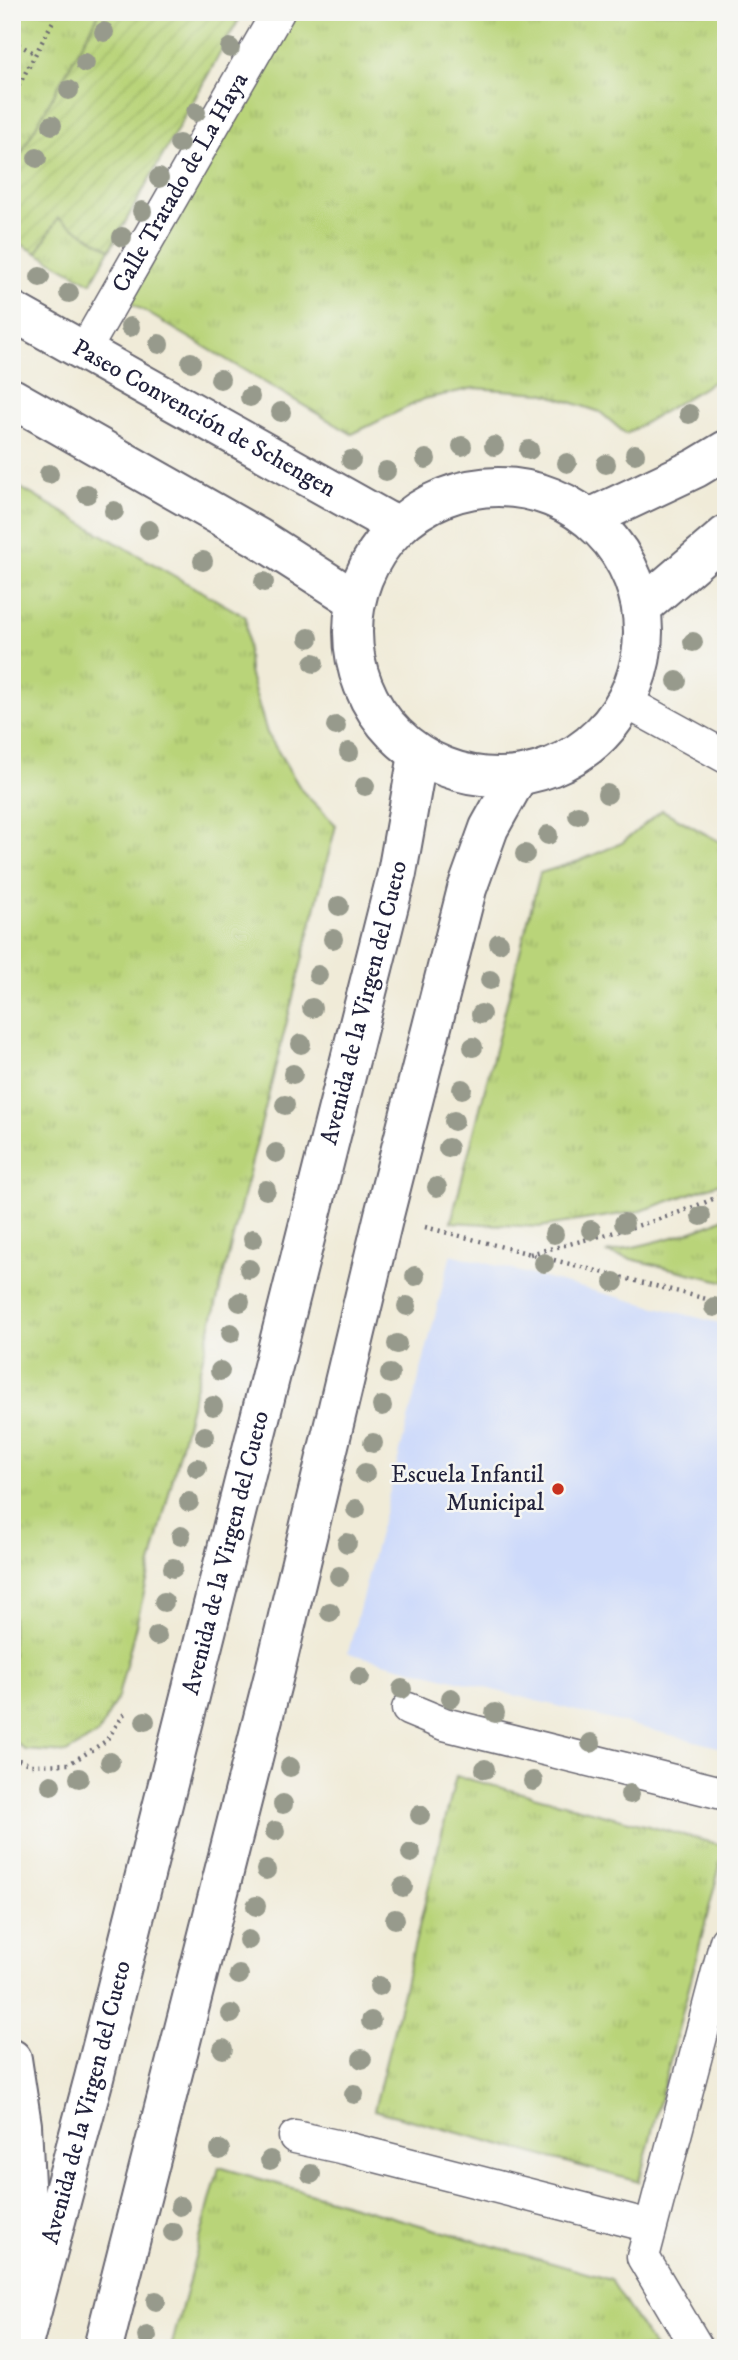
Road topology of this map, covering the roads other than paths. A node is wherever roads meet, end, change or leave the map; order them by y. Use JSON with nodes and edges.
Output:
{"nodes":[{"id":1,"x":278,"y":12,"type":"edge"},
{"id":2,"x":12,"y":311,"type":"edge"},
{"id":3,"x":84,"y":351,"type":"junction"},
{"id":4,"x":12,"y":398,"type":"edge"},
{"id":5,"x":726,"y":450,"type":"edge"},
{"id":6,"x":590,"y":518,"type":"junction"},
{"id":7,"x":396,"y":526,"type":"junction"},
{"id":8,"x":726,"y":535,"type":"edge"},
{"id":9,"x":354,"y":599,"type":"junction"},
{"id":10,"x":642,"y":607,"type":"junction"},
{"id":11,"x":626,"y":702,"type":"junction"},
{"id":12,"x":418,"y":755,"type":"junction"},
{"id":13,"x":726,"y":757,"type":"edge"},
{"id":14,"x":518,"y":776,"type":"junction"},
{"id":15,"x":408,"y":1709,"type":"dead end"},
{"id":16,"x":726,"y":1794,"type":"edge"},
{"id":17,"x":726,"y":1941,"type":"edge"},
{"id":18,"x":12,"y":2059,"type":"edge"},
{"id":19,"x":295,"y":2137,"type":"dead end"},
{"id":20,"x":650,"y":2226,"type":"junction"},
{"id":21,"x":19,"y":2348,"type":"edge"},
{"id":22,"x":103,"y":2348,"type":"edge"},
{"id":23,"x":697,"y":2348,"type":"edge"}],
"edges":[{"from":1,"to":3,"type":"street","name":"Calle Tratado de La Haya"},
{"from":2,"to":3,"type":"main road","name":"Paseo Convención de Schengen"},
{"from":3,"to":7,"type":"main road","name":"Paseo Convención de Schengen"},
{"from":4,"to":9,"type":"main road"},
{"from":5,"to":6,"type":"main road"},
{"from":6,"to":7,"type":"main road"},
{"from":6,"to":10,"type":"main road"},
{"from":7,"to":9,"type":"main road"},
{"from":8,"to":10,"type":"main road"},
{"from":9,"to":12,"type":"main road"},
{"from":10,"to":11,"type":"main road"},
{"from":11,"to":13,"type":"street"},
{"from":11,"to":14,"type":"main road"},
{"from":12,"to":14,"type":"main road"},
{"from":12,"to":21,"type":"main road","name":"Avenida de la Virgen del Cueto"},
{"from":14,"to":22,"type":"main road"},
{"from":15,"to":16,"type":"street"},
{"from":17,"to":20,"type":"street"},
{"from":18,"to":21,"type":"main road"},
{"from":19,"to":20,"type":"street"},
{"from":20,"to":23,"type":"street"}]}
